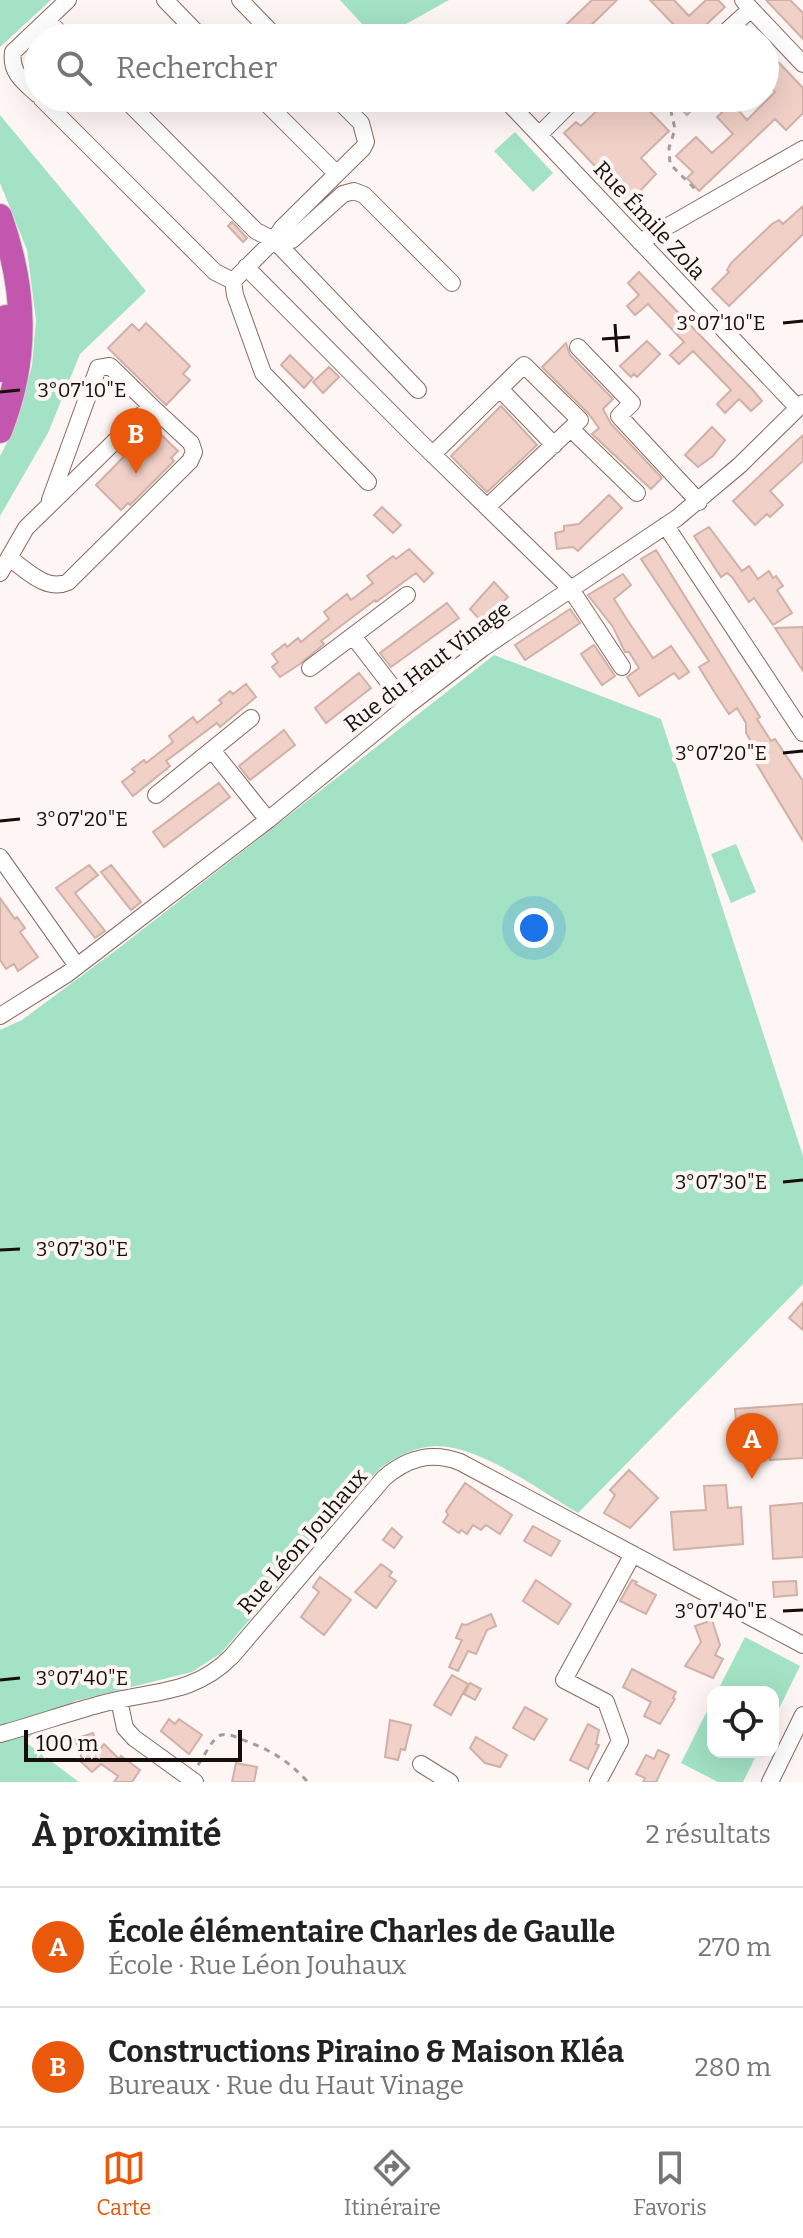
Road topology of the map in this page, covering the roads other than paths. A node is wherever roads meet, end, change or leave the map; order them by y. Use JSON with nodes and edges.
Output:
{"nodes":[{"id":1,"x":68,"y":0,"type":"edge"},
{"id":2,"x":165,"y":0,"type":"edge"},
{"id":3,"x":240,"y":0,"type":"edge"},
{"id":4,"x":747,"y":4,"type":"edge"},
{"id":5,"x":48,"y":21,"type":"junction"},
{"id":6,"x":45,"y":24,"type":"edge"},
{"id":7,"x":51,"y":24,"type":"edge"},
{"id":8,"x":188,"y":24,"type":"edge"},
{"id":9,"x":263,"y":24,"type":"edge"},
{"id":10,"x":731,"y":24,"type":"edge"},
{"id":11,"x":766,"y":24,"type":"edge"},
{"id":12,"x":779,"y":38,"type":"edge"},
{"id":13,"x":24,"y":42,"type":"edge"},
{"id":14,"x":803,"y":64,"type":"edge"},
{"id":15,"x":24,"y":82,"type":"edge"},
{"id":16,"x":54,"y":112,"type":"edge"},
{"id":17,"x":138,"y":112,"type":"edge"},
{"id":18,"x":275,"y":112,"type":"edge"},
{"id":19,"x":350,"y":112,"type":"edge"},
{"id":20,"x":517,"y":112,"type":"edge"},
{"id":21,"x":562,"y":112,"type":"edge"},
{"id":22,"x":539,"y":135,"type":"junction"},
{"id":23,"x":803,"y":149,"type":"edge"},
{"id":24,"x":336,"y":173,"type":"junction"},
{"id":25,"x":0,"y":216,"type":"edge"},
{"id":26,"x":274,"y":240,"type":"junction"},
{"id":27,"x":640,"y":242,"type":"junction"},
{"id":28,"x":0,"y":267,"type":"edge"},
{"id":29,"x":246,"y":267,"type":"junction"},
{"id":30,"x":233,"y":281,"type":"junction"},
{"id":31,"x":452,"y":283,"type":"dead end"},
{"id":32,"x":578,"y":347,"type":"dead end"},
{"id":33,"x":0,"y":370,"type":"edge"},
{"id":34,"x":500,"y":389,"type":"junction"},
{"id":35,"x":418,"y":390,"type":"dead end"},
{"id":36,"x":800,"y":405,"type":"edge"},
{"id":37,"x":151,"y":406,"type":"junction"},
{"id":38,"x":571,"y":429,"type":"junction"},
{"id":39,"x":0,"y":431,"type":"edge"},
{"id":40,"x":554,"y":445,"type":"junction"},
{"id":41,"x":433,"y":454,"type":"junction"},
{"id":42,"x":368,"y":482,"type":"dead end"},
{"id":43,"x":637,"y":493,"type":"dead end"},
{"id":44,"x":50,"y":502,"type":"junction"},
{"id":45,"x":699,"y":502,"type":"junction"},
{"id":46,"x":487,"y":507,"type":"junction"},
{"id":47,"x":666,"y":526,"type":"junction"},
{"id":48,"x":9,"y":558,"type":"junction"},
{"id":49,"x":0,"y":573,"type":"edge"},
{"id":50,"x":570,"y":588,"type":"junction"},
{"id":51,"x":407,"y":595,"type":"dead end"},
{"id":52,"x":353,"y":636,"type":"junction"},
{"id":53,"x":622,"y":667,"type":"dead end"},
{"id":54,"x":310,"y":668,"type":"dead end"},
{"id":55,"x":407,"y":706,"type":"junction"},
{"id":56,"x":251,"y":718,"type":"dead end"},
{"id":57,"x":803,"y":733,"type":"edge"},
{"id":58,"x":212,"y":750,"type":"junction"},
{"id":59,"x":156,"y":795,"type":"dead end"},
{"id":60,"x":268,"y":820,"type":"junction"},
{"id":61,"x":0,"y":857,"type":"edge"},
{"id":62,"x":77,"y":966,"type":"junction"},
{"id":63,"x":0,"y":1016,"type":"edge"},
{"id":64,"x":633,"y":1554,"type":"junction"},
{"id":65,"x":803,"y":1645,"type":"edge"},
{"id":66,"x":119,"y":1700,"type":"junction"},
{"id":67,"x":803,"y":1715,"type":"edge"},
{"id":68,"x":0,"y":1734,"type":"edge"},
{"id":69,"x":421,"y":1764,"type":"dead end"},
{"id":70,"x":192,"y":1780,"type":"edge"},
{"id":71,"x":450,"y":1782,"type":"edge"},
{"id":72,"x":598,"y":1782,"type":"edge"},
{"id":73,"x":770,"y":1782,"type":"edge"}],
"edges":[{"from":1,"to":5,"type":"street"},
{"from":2,"to":8,"type":"street"},
{"from":3,"to":9,"type":"street"},
{"from":4,"to":10,"type":"street"},
{"from":4,"to":11,"type":"street"},
{"from":5,"to":6,"type":"street"},
{"from":5,"to":7,"type":"street"},
{"from":12,"to":14,"type":"street"},
{"from":13,"to":15,"type":"street"},
{"from":16,"to":30,"type":"street"},
{"from":17,"to":26,"type":"street"},
{"from":18,"to":24,"type":"street"},
{"from":19,"to":24,"type":"street"},
{"from":20,"to":22,"type":"street","name":"Rue Émile Zola"},
{"from":21,"to":22,"type":"street"},
{"from":22,"to":27,"type":"street","name":"Rue Émile Zola"},
{"from":23,"to":27,"type":"street"},
{"from":24,"to":26,"type":"street"},
{"from":25,"to":39,"type":"highway"},
{"from":26,"to":29,"type":"street"},
{"from":26,"to":31,"type":"street"},
{"from":26,"to":35,"type":"street"},
{"from":27,"to":36,"type":"street","name":"Rue Émile Zola"},
{"from":28,"to":33,"type":"highway"},
{"from":29,"to":30,"type":"street"},
{"from":29,"to":41,"type":"street"},
{"from":30,"to":42,"type":"street"},
{"from":32,"to":45,"type":"street"},
{"from":34,"to":38,"type":"street"},
{"from":34,"to":40,"type":"street"},
{"from":34,"to":41,"type":"street"},
{"from":36,"to":45,"type":"street","name":"Rue du Haut Vinage"},
{"from":37,"to":44,"type":"street"},
{"from":37,"to":44,"type":"street"},
{"from":37,"to":48,"type":"street"},
{"from":38,"to":40,"type":"street"},
{"from":38,"to":43,"type":"street"},
{"from":40,"to":46,"type":"street"},
{"from":41,"to":46,"type":"street"},
{"from":44,"to":48,"type":"street"},
{"from":45,"to":47,"type":"street","name":"Rue du Haut Vinage"},
{"from":46,"to":50,"type":"street"},
{"from":47,"to":50,"type":"street","name":"Rue du Haut Vinage"},
{"from":47,"to":57,"type":"street"},
{"from":48,"to":49,"type":"street"},
{"from":50,"to":53,"type":"street"},
{"from":50,"to":55,"type":"street","name":"Rue du Haut Vinage"},
{"from":51,"to":52,"type":"street"},
{"from":52,"to":54,"type":"street"},
{"from":52,"to":55,"type":"street"},
{"from":55,"to":60,"type":"street","name":"Rue du Haut Vinage"},
{"from":56,"to":58,"type":"street"},
{"from":58,"to":59,"type":"street"},
{"from":58,"to":60,"type":"street"},
{"from":60,"to":62,"type":"street","name":"Rue du Haut Vinage"},
{"from":61,"to":62,"type":"street"},
{"from":62,"to":63,"type":"street","name":"Rue du Haut Vinage"},
{"from":64,"to":65,"type":"street","name":"Rue Léon Jouhaux"},
{"from":64,"to":66,"type":"street","name":"Rue Léon Jouhaux"},
{"from":64,"to":72,"type":"street"},
{"from":66,"to":68,"type":"street","name":"Rue Léon Jouhaux"},
{"from":66,"to":70,"type":"street"},
{"from":67,"to":73,"type":"street"},
{"from":69,"to":71,"type":"street"}]}
